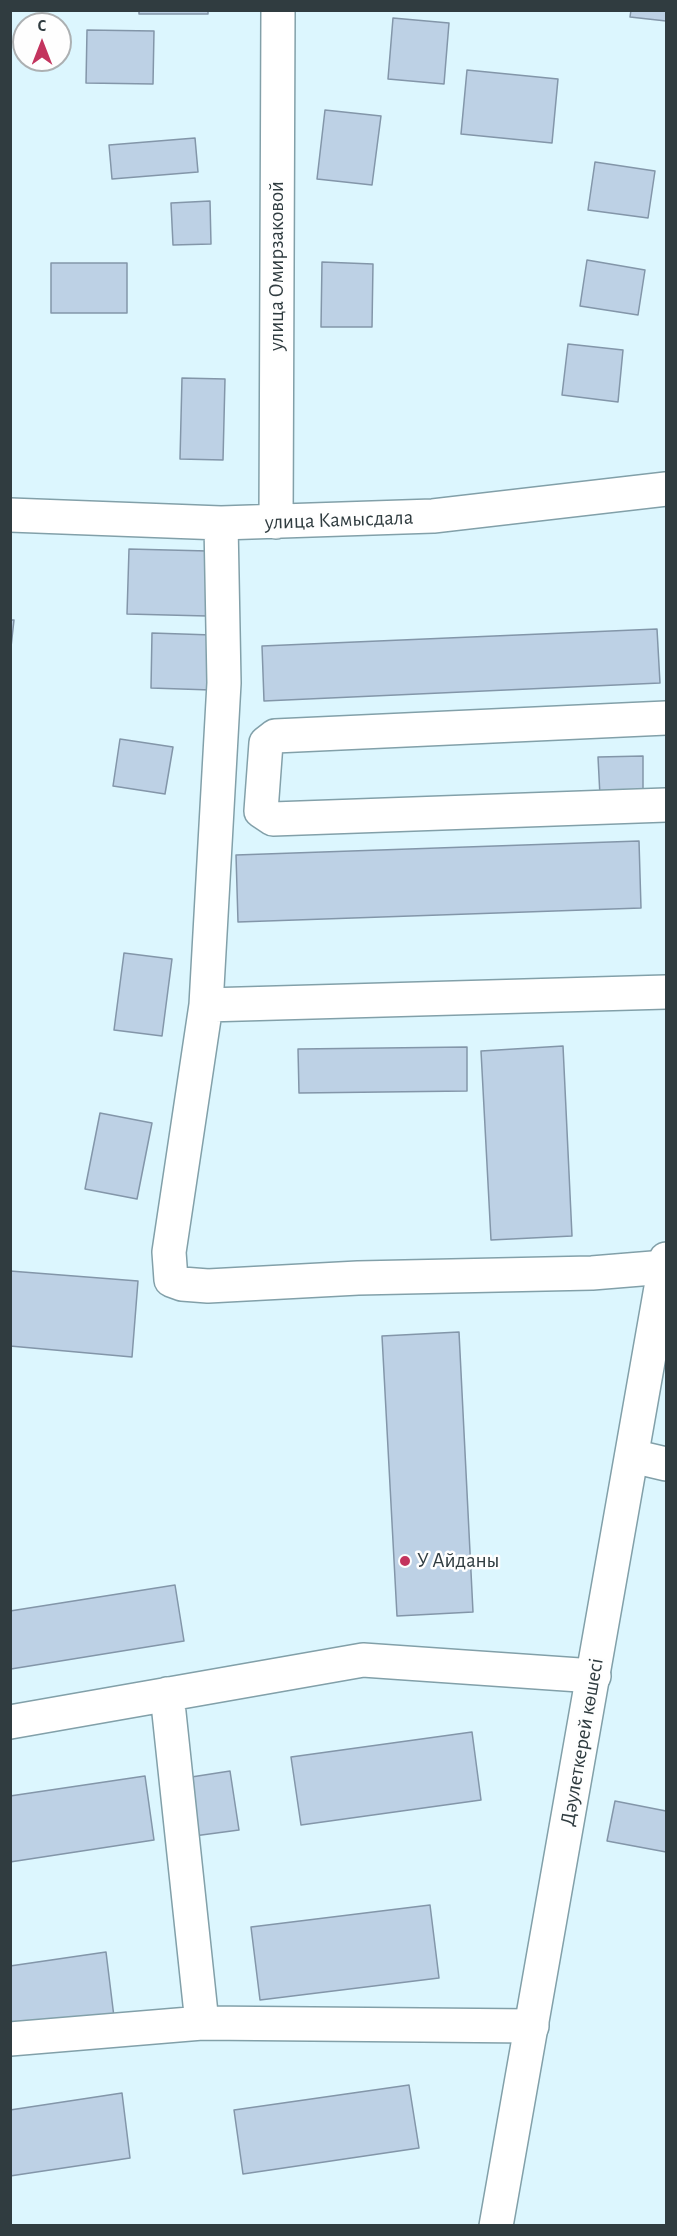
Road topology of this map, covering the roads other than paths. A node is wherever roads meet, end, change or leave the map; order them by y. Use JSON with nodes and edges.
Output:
{"nodes":[{"id":1,"x":278,"y":10,"type":"edge"},
{"id":2,"x":666,"y":489,"type":"edge"},
{"id":3,"x":10,"y":515,"type":"edge"},
{"id":4,"x":276,"y":522,"type":"junction"},
{"id":5,"x":221,"y":523,"type":"junction"},
{"id":6,"x":666,"y":718,"type":"edge"},
{"id":7,"x":666,"y":805,"type":"edge"},
{"id":8,"x":666,"y":992,"type":"edge"},
{"id":9,"x":206,"y":1005,"type":"junction"},
{"id":10,"x":666,"y":1263,"type":"edge"},
{"id":11,"x":632,"y":1456,"type":"junction"},
{"id":12,"x":666,"y":1464,"type":"edge"},
{"id":13,"x":594,"y":1676,"type":"junction"},
{"id":14,"x":167,"y":1694,"type":"junction"},
{"id":15,"x":10,"y":1722,"type":"edge"},
{"id":16,"x":202,"y":2023,"type":"junction"},
{"id":17,"x":532,"y":2026,"type":"junction"},
{"id":18,"x":10,"y":2039,"type":"edge"},
{"id":19,"x":496,"y":2226,"type":"edge"}],
"edges":[{"from":1,"to":4,"type":"street","name":"улица Омирзаковой"},
{"from":2,"to":4,"type":"street","name":"улица Камысдала"},
{"from":3,"to":5,"type":"street","name":"улица Камысдала"},
{"from":4,"to":5,"type":"street","name":"улица Камысдала"},
{"from":5,"to":9,"type":"street"},
{"from":6,"to":7,"type":"street"},
{"from":8,"to":9,"type":"street"},
{"from":9,"to":10,"type":"street"},
{"from":10,"to":11,"type":"street","name":"Дәулеткерей көшесі"},
{"from":11,"to":12,"type":"street"},
{"from":11,"to":13,"type":"street","name":"Дәулеткерей көшесі"},
{"from":13,"to":14,"type":"street"},
{"from":13,"to":17,"type":"street","name":"Дәулеткерей көшесі"},
{"from":14,"to":15,"type":"street"},
{"from":14,"to":16,"type":"street"},
{"from":16,"to":17,"type":"street"},
{"from":16,"to":18,"type":"street"},
{"from":17,"to":19,"type":"street","name":"Дәулеткерей көшесі"}]}
